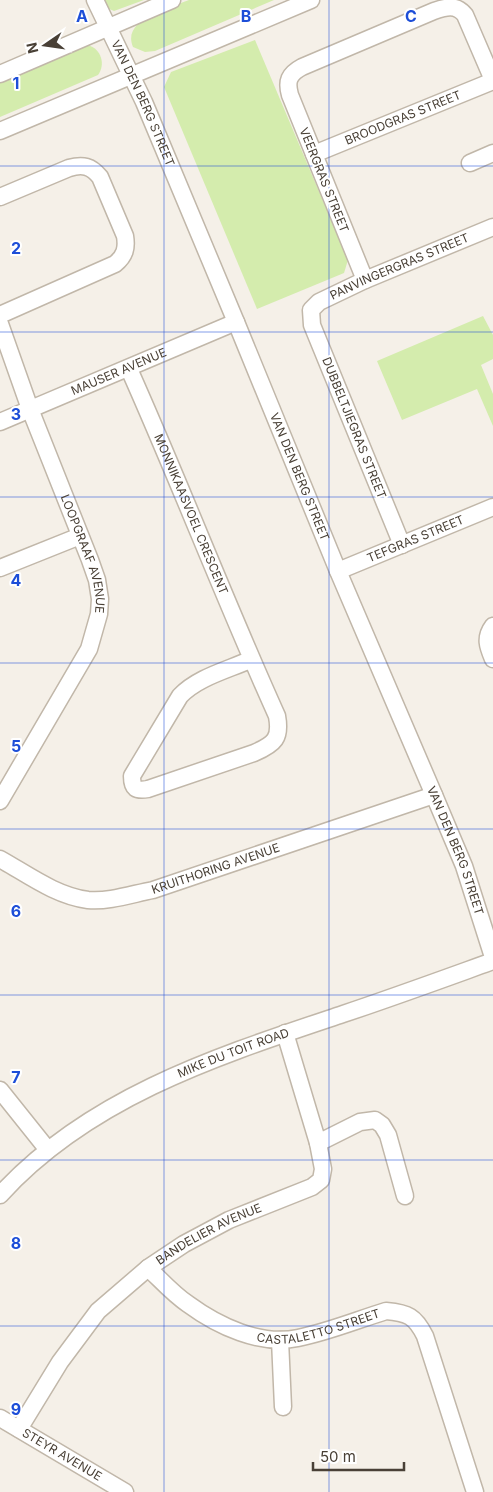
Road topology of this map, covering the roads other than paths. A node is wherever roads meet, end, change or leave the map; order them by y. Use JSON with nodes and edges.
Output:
{"nodes":[{"id":1,"x":94,"y":0,"type":"edge"},
{"id":2,"x":172,"y":0,"type":"edge"},
{"id":3,"x":311,"y":0,"type":"edge"},
{"id":4,"x":108,"y":28,"type":"junction"},
{"id":5,"x":0,"y":74,"type":"edge"},
{"id":6,"x":131,"y":76,"type":"junction"},
{"id":7,"x":493,"y":80,"type":"edge"},
{"id":8,"x":0,"y":131,"type":"edge"},
{"id":9,"x":493,"y":153,"type":"edge"},
{"id":10,"x":314,"y":154,"type":"junction"},
{"id":11,"x":470,"y":163,"type":"dead end"},
{"id":12,"x":0,"y":197,"type":"edge"},
{"id":13,"x":493,"y":227,"type":"edge"},
{"id":14,"x":365,"y":280,"type":"junction"},
{"id":15,"x":311,"y":310,"type":"joint"},
{"id":16,"x":0,"y":315,"type":"edge"},
{"id":17,"x":236,"y":322,"type":"junction"},
{"id":18,"x":0,"y":324,"type":"edge"},
{"id":19,"x":129,"y":369,"type":"junction"},
{"id":20,"x":30,"y":409,"type":"junction"},
{"id":21,"x":0,"y":422,"type":"edge"},
{"id":22,"x":493,"y":507,"type":"edge"},
{"id":23,"x":80,"y":536,"type":"junction"},
{"id":24,"x":402,"y":545,"type":"junction"},
{"id":25,"x":0,"y":568,"type":"edge"},
{"id":26,"x":338,"y":572,"type":"junction"},
{"id":27,"x":493,"y":626,"type":"edge"},
{"id":28,"x":493,"y":659,"type":"edge"},
{"id":29,"x":252,"y":660,"type":"junction"},
{"id":30,"x":434,"y":796,"type":"junction"},
{"id":31,"x":0,"y":802,"type":"edge"},
{"id":32,"x":0,"y":859,"type":"edge"},
{"id":33,"x":493,"y":959,"type":"edge"},
{"id":34,"x":285,"y":1033,"type":"junction"},
{"id":35,"x":0,"y":1090,"type":"edge"},
{"id":36,"x":318,"y":1143,"type":"junction"},
{"id":37,"x":48,"y":1150,"type":"junction"},
{"id":38,"x":0,"y":1195,"type":"edge"},
{"id":39,"x":405,"y":1196,"type":"dead end"},
{"id":40,"x":148,"y":1268,"type":"junction"},
{"id":41,"x":280,"y":1340,"type":"junction"},
{"id":42,"x":283,"y":1407,"type":"dead end"},
{"id":43,"x":0,"y":1418,"type":"edge"},
{"id":44,"x":19,"y":1429,"type":"junction"},
{"id":45,"x":125,"y":1492,"type":"edge"},
{"id":46,"x":476,"y":1492,"type":"edge"}],
"edges":[{"from":1,"to":4,"type":"street","name":"VAN DEN BERG STREET"},
{"from":2,"to":4,"type":"street"},
{"from":3,"to":6,"type":"street"},
{"from":4,"to":5,"type":"street"},
{"from":4,"to":6,"type":"street","name":"VAN DEN BERG STREET"},
{"from":6,"to":8,"type":"street"},
{"from":6,"to":17,"type":"street","name":"VAN DEN BERG STREET"},
{"from":7,"to":10,"type":"street","name":"BROODGRAS STREET"},
{"from":7,"to":10,"type":"street","name":"VEERGRAS STREET"},
{"from":9,"to":11,"type":"street"},
{"from":10,"to":14,"type":"street","name":"VEERGRAS STREET"},
{"from":12,"to":16,"type":"street"},
{"from":13,"to":14,"type":"street","name":"PANVINGERGRAS STREET"},
{"from":14,"to":15,"type":"street","name":"PANVINGERGRAS STREET"},
{"from":15,"to":24,"type":"street","name":"DUBBELTJIEGRAS STREET"},
{"from":17,"to":19,"type":"street","name":"MAUSER AVENUE"},
{"from":17,"to":26,"type":"street","name":"VAN DEN BERG STREET"},
{"from":18,"to":20,"type":"street","name":"LOOPGRAAF AVENUE"},
{"from":19,"to":20,"type":"street","name":"MAUSER AVENUE"},
{"from":19,"to":29,"type":"street","name":"MONNIKAASVOEL CRESCENT"},
{"from":20,"to":21,"type":"street","name":"MAUSER AVENUE"},
{"from":20,"to":23,"type":"street","name":"LOOPGRAAF AVENUE"},
{"from":22,"to":24,"type":"street","name":"TEFGRAS STREET"},
{"from":23,"to":25,"type":"street"},
{"from":23,"to":31,"type":"street","name":"LOOPGRAAF AVENUE"},
{"from":24,"to":26,"type":"street","name":"TEFGRAS STREET"},
{"from":26,"to":30,"type":"street","name":"VAN DEN BERG STREET"},
{"from":27,"to":28,"type":"street"},
{"from":29,"to":29,"type":"street","name":"MONNIKAASVOEL CRESCENT"},
{"from":30,"to":32,"type":"street","name":"KRUITHORING AVENUE"},
{"from":30,"to":33,"type":"street","name":"VAN DEN BERG STREET"},
{"from":33,"to":34,"type":"street","name":"MIKE DU TOIT ROAD"},
{"from":34,"to":36,"type":"street","name":"BANDELIER AVENUE"},
{"from":34,"to":37,"type":"street","name":"MIKE DU TOIT ROAD"},
{"from":35,"to":37,"type":"street"},
{"from":36,"to":39,"type":"street"},
{"from":36,"to":40,"type":"street","name":"BANDELIER AVENUE"},
{"from":37,"to":38,"type":"street","name":"MIKE DU TOIT ROAD"},
{"from":40,"to":41,"type":"street","name":"CASTALETTO STREET"},
{"from":40,"to":44,"type":"street","name":"BANDELIER AVENUE"},
{"from":41,"to":42,"type":"street"},
{"from":41,"to":46,"type":"street","name":"CASTALETTO STREET"},
{"from":43,"to":44,"type":"street","name":"STEYR AVENUE"},
{"from":44,"to":45,"type":"street","name":"STEYR AVENUE"}]}
